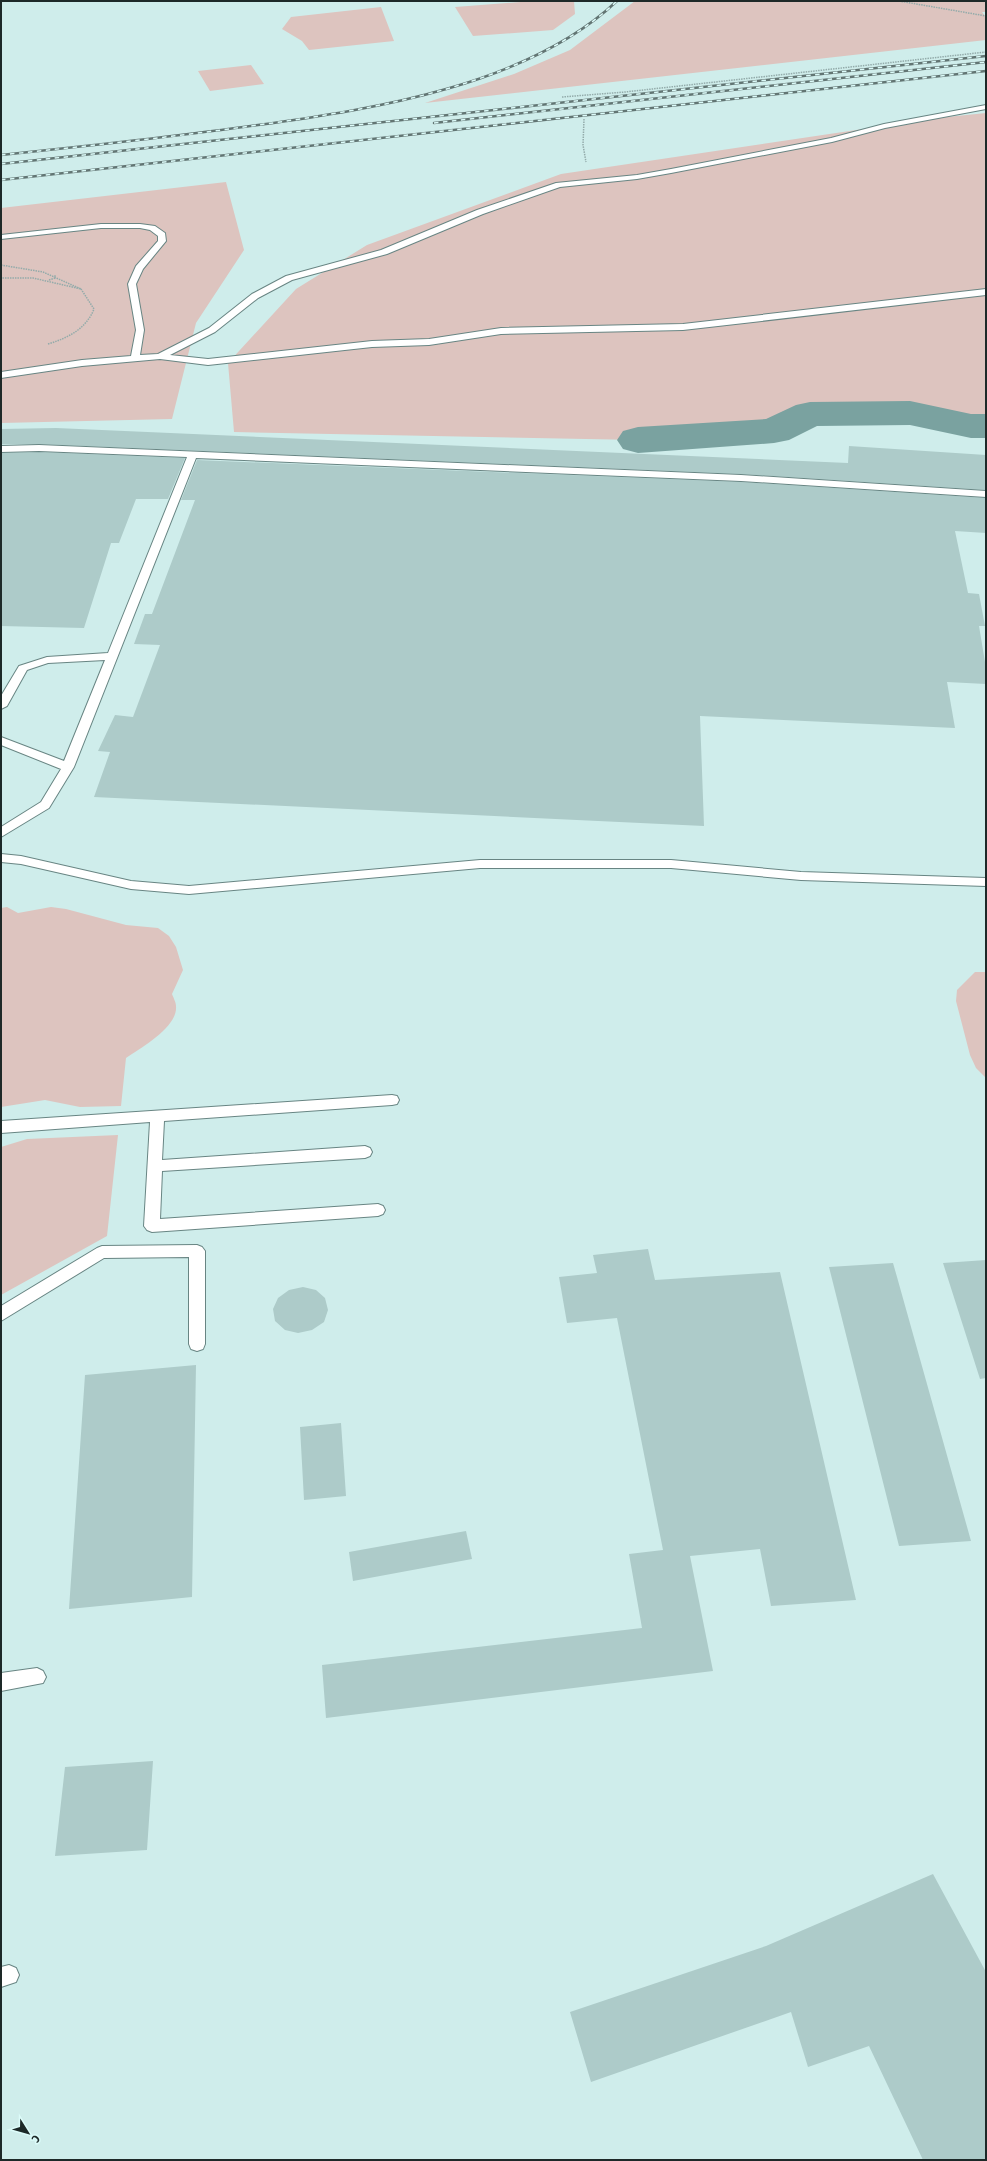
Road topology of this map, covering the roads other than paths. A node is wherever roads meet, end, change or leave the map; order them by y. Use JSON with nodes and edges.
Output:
{"nodes":[{"id":1,"x":986,"y":107,"type":"edge"},
{"id":2,"x":968,"y":110,"type":"junction"},
{"id":3,"x":980,"y":115,"type":"dead end"},
{"id":4,"x":1,"y":237,"type":"edge"},
{"id":5,"x":986,"y":292,"type":"edge"},
{"id":6,"x":160,"y":356,"type":"junction"},
{"id":7,"x":135,"y":359,"type":"junction"},
{"id":8,"x":1,"y":375,"type":"edge"},
{"id":9,"x":1,"y":449,"type":"edge"},
{"id":10,"x":192,"y":456,"type":"junction"},
{"id":11,"x":986,"y":494,"type":"edge"},
{"id":12,"x":112,"y":656,"type":"junction"},
{"id":13,"x":1,"y":706,"type":"edge"},
{"id":14,"x":1,"y":741,"type":"edge"},
{"id":15,"x":68,"y":767,"type":"junction"},
{"id":16,"x":1,"y":833,"type":"edge"},
{"id":17,"x":1,"y":858,"type":"edge"},
{"id":18,"x":986,"y":882,"type":"edge"},
{"id":19,"x":392,"y":1100,"type":"dead end"},
{"id":20,"x":158,"y":1116,"type":"junction"},
{"id":21,"x":1,"y":1127,"type":"edge"},
{"id":22,"x":365,"y":1152,"type":"dead end"},
{"id":23,"x":155,"y":1166,"type":"junction"},
{"id":24,"x":378,"y":1210,"type":"dead end"},
{"id":25,"x":1,"y":1314,"type":"edge"},
{"id":26,"x":197,"y":1344,"type":"dead end"},
{"id":27,"x":37,"y":1677,"type":"dead end"},
{"id":28,"x":1,"y":1682,"type":"edge"}],
"edges":[{"from":1,"to":2,"type":"lane"},
{"from":2,"to":3,"type":"lane"},
{"from":2,"to":6,"type":"lane"},
{"from":4,"to":7,"type":"lane"},
{"from":5,"to":6,"type":"lane"},
{"from":6,"to":7,"type":"lane"},
{"from":7,"to":8,"type":"lane"},
{"from":9,"to":10,"type":"lane"},
{"from":10,"to":11,"type":"lane"},
{"from":10,"to":12,"type":"lane"},
{"from":12,"to":13,"type":"lane"},
{"from":12,"to":15,"type":"lane"},
{"from":14,"to":15,"type":"lane"},
{"from":15,"to":16,"type":"lane"},
{"from":17,"to":18,"type":"lane"},
{"from":19,"to":20,"type":"lane"},
{"from":20,"to":21,"type":"lane"},
{"from":20,"to":23,"type":"lane"},
{"from":22,"to":23,"type":"lane"},
{"from":23,"to":24,"type":"lane"},
{"from":25,"to":26,"type":"lane"},
{"from":27,"to":28,"type":"lane"}]}
